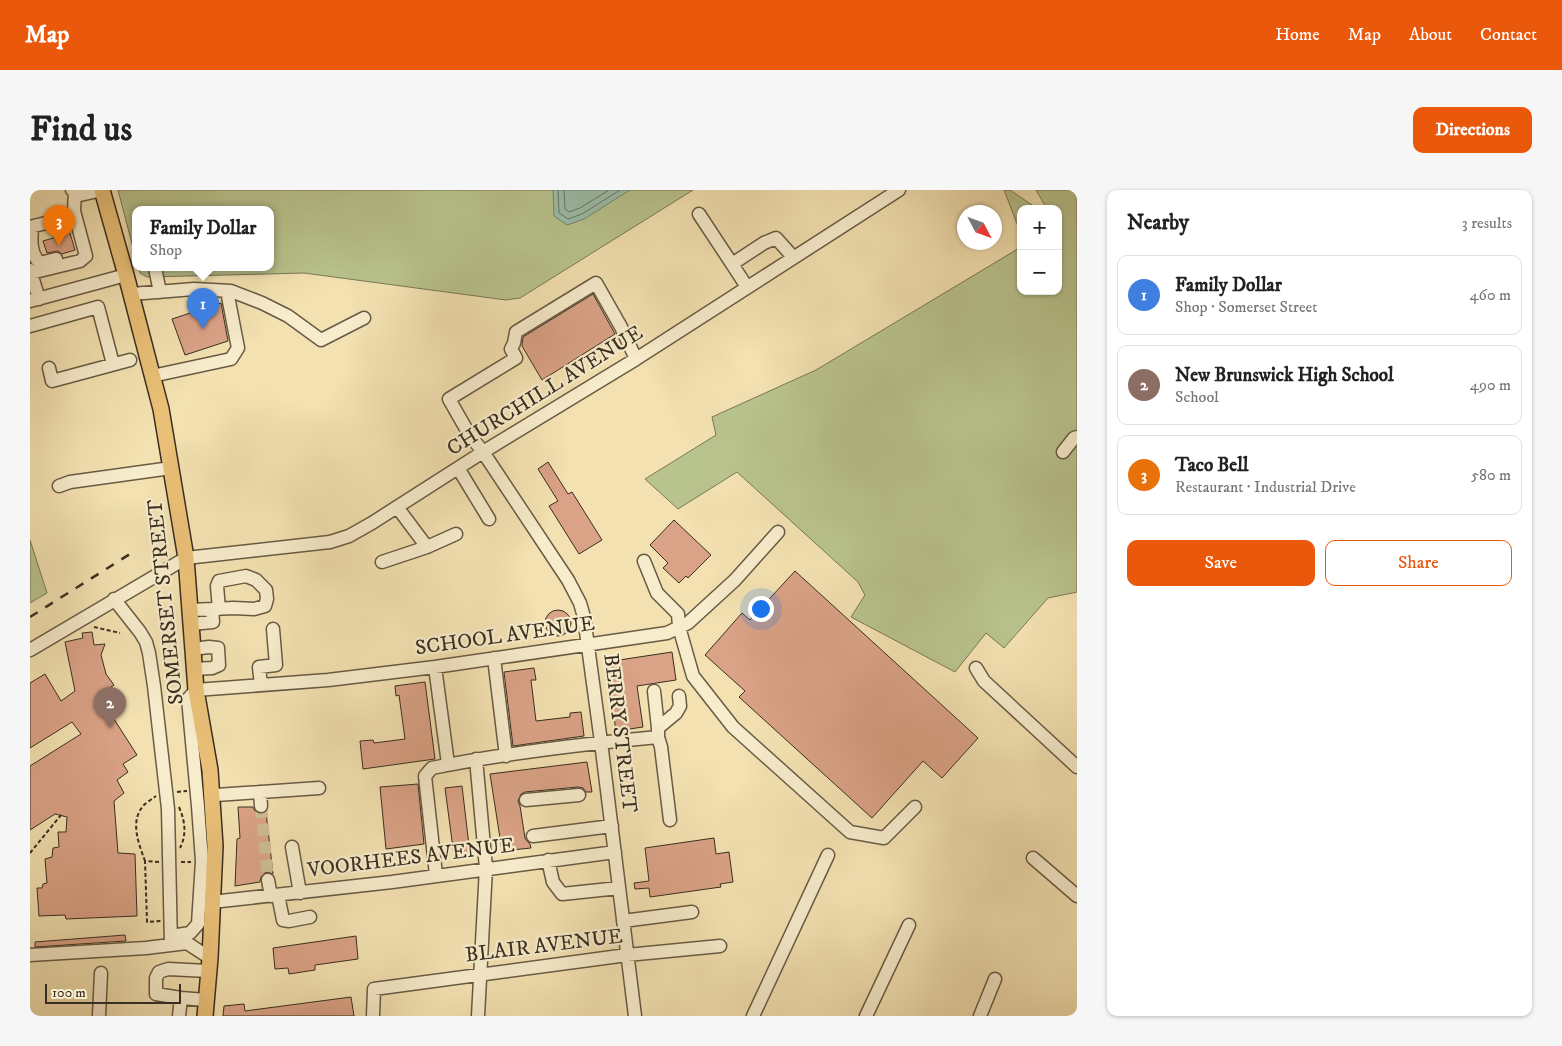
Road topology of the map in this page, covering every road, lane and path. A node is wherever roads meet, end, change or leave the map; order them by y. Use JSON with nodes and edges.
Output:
{"nodes":[{"id":1,"x":74,"y":190,"type":"edge"},
{"id":2,"x":102,"y":190,"type":"edge"},
{"id":3,"x":899,"y":190,"type":"edge"},
{"id":4,"x":74,"y":211,"type":"junction"},
{"id":5,"x":699,"y":214,"type":"dead end"},
{"id":6,"x":31,"y":227,"type":"edge"},
{"id":7,"x":84,"y":251,"type":"junction"},
{"id":8,"x":793,"y":258,"type":"junction"},
{"id":9,"x":732,"y":264,"type":"junction"},
{"id":10,"x":156,"y":271,"type":"edge"},
{"id":11,"x":30,"y":272,"type":"edge"},
{"id":12,"x":126,"y":275,"type":"junction"},
{"id":13,"x":82,"y":287,"type":"junction"},
{"id":14,"x":747,"y":287,"type":"junction"},
{"id":15,"x":227,"y":291,"type":"junction"},
{"id":16,"x":160,"y":292,"type":"junction"},
{"id":17,"x":131,"y":294,"type":"junction"},
{"id":18,"x":34,"y":300,"type":"edge"},
{"id":19,"x":88,"y":310,"type":"junction"},
{"id":20,"x":364,"y":318,"type":"dead end"},
{"id":21,"x":30,"y":326,"type":"edge"},
{"id":22,"x":636,"y":359,"type":"junction"},
{"id":23,"x":130,"y":360,"type":"dead end"},
{"id":24,"x":113,"y":364,"type":"junction"},
{"id":25,"x":49,"y":368,"type":"dead end"},
{"id":26,"x":152,"y":376,"type":"junction"},
{"id":27,"x":1077,"y":437,"type":"edge"},
{"id":28,"x":484,"y":452,"type":"junction"},
{"id":29,"x":1063,"y":452,"type":"dead end"},
{"id":30,"x":171,"y":468,"type":"junction"},
{"id":31,"x":458,"y":468,"type":"junction"},
{"id":32,"x":59,"y":486,"type":"dead end"},
{"id":33,"x":397,"y":507,"type":"junction"},
{"id":34,"x":489,"y":519,"type":"dead end"},
{"id":35,"x":778,"y":532,"type":"dead end"},
{"id":36,"x":456,"y":534,"type":"dead end"},
{"id":37,"x":427,"y":546,"type":"junction"},
{"id":38,"x":186,"y":558,"type":"junction"},
{"id":39,"x":644,"y":561,"type":"dead end"},
{"id":40,"x":382,"y":562,"type":"dead end"},
{"id":41,"x":114,"y":599,"type":"junction"},
{"id":42,"x":215,"y":609,"type":"dead end"},
{"id":43,"x":190,"y":617,"type":"junction"},
{"id":44,"x":94,"y":627,"type":"dead end"},
{"id":45,"x":679,"y":627,"type":"junction"},
{"id":46,"x":272,"y":629,"type":"dead end"},
{"id":47,"x":120,"y":633,"type":"dead end"},
{"id":48,"x":589,"y":645,"type":"junction"},
{"id":49,"x":192,"y":649,"type":"junction"},
{"id":50,"x":30,"y":650,"type":"edge"},
{"id":51,"x":494,"y":658,"type":"junction"},
{"id":52,"x":435,"y":667,"type":"junction"},
{"id":53,"x":976,"y":668,"type":"dead end"},
{"id":54,"x":194,"y":669,"type":"junction"},
{"id":55,"x":262,"y":685,"type":"junction"},
{"id":56,"x":196,"y":690,"type":"junction"},
{"id":57,"x":654,"y":691,"type":"dead end"},
{"id":58,"x":679,"y":696,"type":"dead end"},
{"id":59,"x":658,"y":732,"type":"junction"},
{"id":60,"x":601,"y":742,"type":"junction"},
{"id":61,"x":506,"y":756,"type":"junction"},
{"id":62,"x":476,"y":759,"type":"junction"},
{"id":63,"x":448,"y":764,"type":"junction"},
{"id":64,"x":1077,"y":768,"type":"edge"},
{"id":65,"x":319,"y":788,"type":"dead end"},
{"id":66,"x":192,"y":791,"type":"dead end"},
{"id":67,"x":260,"y":792,"type":"junction"},
{"id":68,"x":172,"y":793,"type":"dead end"},
{"id":69,"x":212,"y":793,"type":"junction"},
{"id":70,"x":158,"y":795,"type":"dead end"},
{"id":71,"x":579,"y":795,"type":"dead end"},
{"id":72,"x":526,"y":800,"type":"dead end"},
{"id":73,"x":175,"y":802,"type":"dead end"},
{"id":74,"x":261,"y":806,"type":"tunnel mouth"},
{"id":75,"x":914,"y":807,"type":"dead end"},
{"id":76,"x":61,"y":815,"type":"dead end"},
{"id":77,"x":670,"y":820,"type":"dead end"},
{"id":78,"x":612,"y":826,"type":"junction"},
{"id":79,"x":533,"y":836,"type":"dead end"},
{"id":80,"x":292,"y":848,"type":"dead end"},
{"id":81,"x":178,"y":852,"type":"dead end"},
{"id":82,"x":615,"y":852,"type":"junction"},
{"id":83,"x":30,"y":853,"type":"edge"},
{"id":84,"x":828,"y":855,"type":"dead end"},
{"id":85,"x":1033,"y":858,"type":"dead end"},
{"id":86,"x":548,"y":860,"type":"junction"},
{"id":87,"x":146,"y":861,"type":"junction"},
{"id":88,"x":162,"y":862,"type":"dead end"},
{"id":89,"x":174,"y":862,"type":"dead end"},
{"id":90,"x":196,"y":862,"type":"dead end"},
{"id":91,"x":486,"y":868,"type":"junction"},
{"id":92,"x":436,"y":875,"type":"junction"},
{"id":93,"x":268,"y":880,"type":"tunnel mouth"},
{"id":94,"x":619,"y":888,"type":"junction"},
{"id":95,"x":300,"y":893,"type":"junction"},
{"id":96,"x":274,"y":896,"type":"junction"},
{"id":97,"x":1077,"y":896,"type":"edge"},
{"id":98,"x":212,"y":902,"type":"junction"},
{"id":99,"x":692,"y":912,"type":"dead end"},
{"id":100,"x":310,"y":917,"type":"dead end"},
{"id":101,"x":163,"y":921,"type":"dead end"},
{"id":102,"x":623,"y":921,"type":"junction"},
{"id":103,"x":909,"y":925,"type":"dead end"},
{"id":104,"x":171,"y":941,"type":"junction"},
{"id":105,"x":720,"y":946,"type":"dead end"},
{"id":106,"x":30,"y":955,"type":"edge"},
{"id":107,"x":627,"y":955,"type":"junction"},
{"id":108,"x":209,"y":965,"type":"junction"},
{"id":109,"x":101,"y":974,"type":"dead end"},
{"id":110,"x":480,"y":974,"type":"junction"},
{"id":111,"x":995,"y":980,"type":"dead end"},
{"id":112,"x":181,"y":998,"type":"junction"},
{"id":113,"x":206,"y":1000,"type":"junction"},
{"id":114,"x":99,"y":1016,"type":"edge"},
{"id":115,"x":179,"y":1016,"type":"edge"},
{"id":116,"x":205,"y":1016,"type":"edge"},
{"id":117,"x":373,"y":1016,"type":"edge"},
{"id":118,"x":478,"y":1016,"type":"edge"},
{"id":119,"x":635,"y":1016,"type":"edge"},
{"id":120,"x":753,"y":1016,"type":"edge"},
{"id":121,"x":866,"y":1016,"type":"edge"},
{"id":122,"x":980,"y":1016,"type":"edge"}],
"edges":[{"from":1,"to":2,"type":"street"},
{"from":1,"to":4,"type":"street"},
{"from":2,"to":12,"type":"main road","name":"SOMERSET STREET"},
{"from":3,"to":8,"type":"street","name":"CHURCHILL AVENUE"},
{"from":4,"to":6,"type":"street"},
{"from":4,"to":7,"type":"street"},
{"from":5,"to":9,"type":"street"},
{"from":6,"to":7,"type":"street"},
{"from":7,"to":11,"type":"street"},
{"from":8,"to":9,"type":"street"},
{"from":8,"to":14,"type":"street","name":"CHURCHILL AVENUE"},
{"from":9,"to":14,"type":"street"},
{"from":10,"to":16,"type":"street"},
{"from":11,"to":18,"type":"street"},
{"from":12,"to":13,"type":"street"},
{"from":12,"to":17,"type":"main road","name":"SOMERSET STREET"},
{"from":13,"to":18,"type":"street"},
{"from":13,"to":19,"type":"street"},
{"from":14,"to":22,"type":"street","name":"CHURCHILL AVENUE"},
{"from":15,"to":16,"type":"street"},
{"from":15,"to":20,"type":"street"},
{"from":15,"to":26,"type":"street"},
{"from":16,"to":17,"type":"street"},
{"from":17,"to":26,"type":"main road","name":"SOMERSET STREET"},
{"from":19,"to":21,"type":"street"},
{"from":19,"to":24,"type":"street"},
{"from":22,"to":28,"type":"street","name":"CHURCHILL AVENUE"},
{"from":22,"to":28,"type":"street","name":"BERRY STREET"},
{"from":23,"to":24,"type":"street"},
{"from":24,"to":25,"type":"street"},
{"from":26,"to":30,"type":"main road","name":"SOMERSET STREET"},
{"from":27,"to":29,"type":"street"},
{"from":28,"to":31,"type":"street","name":"CHURCHILL AVENUE"},
{"from":28,"to":48,"type":"street","name":"BERRY STREET"},
{"from":30,"to":32,"type":"street"},
{"from":30,"to":38,"type":"main road","name":"SOMERSET STREET"},
{"from":31,"to":33,"type":"street","name":"CHURCHILL AVENUE"},
{"from":31,"to":34,"type":"street"},
{"from":33,"to":37,"type":"street"},
{"from":33,"to":38,"type":"street","name":"CHURCHILL AVENUE"},
{"from":35,"to":45,"type":"street","name":"SCHOOL AVENUE"},
{"from":36,"to":37,"type":"street"},
{"from":37,"to":40,"type":"street"},
{"from":38,"to":41,"type":"street"},
{"from":38,"to":43,"type":"main road","name":"SOMERSET STREET"},
{"from":39,"to":45,"type":"street"},
{"from":41,"to":50,"type":"street"},
{"from":41,"to":104,"type":"street"},
{"from":42,"to":43,"type":"street"},
{"from":43,"to":49,"type":"main road","name":"SOMERSET STREET"},
{"from":44,"to":47,"type":"path"},
{"from":45,"to":48,"type":"street","name":"SCHOOL AVENUE"},
{"from":45,"to":75,"type":"street"},
{"from":46,"to":55,"type":"street"},
{"from":48,"to":51,"type":"street","name":"SCHOOL AVENUE"},
{"from":48,"to":60,"type":"street","name":"BERRY STREET"},
{"from":49,"to":54,"type":"main road","name":"SOMERSET STREET"},
{"from":49,"to":54,"type":"street"},
{"from":51,"to":52,"type":"street","name":"SCHOOL AVENUE"},
{"from":51,"to":61,"type":"street"},
{"from":52,"to":55,"type":"street","name":"SCHOOL AVENUE"},
{"from":52,"to":63,"type":"street"},
{"from":53,"to":64,"type":"street"},
{"from":54,"to":56,"type":"main road","name":"SOMERSET STREET"},
{"from":55,"to":56,"type":"street","name":"SCHOOL AVENUE"},
{"from":56,"to":69,"type":"main road","name":"SOMERSET STREET"},
{"from":56,"to":104,"type":"street"},
{"from":57,"to":59,"type":"street"},
{"from":58,"to":59,"type":"street"},
{"from":59,"to":60,"type":"street"},
{"from":59,"to":77,"type":"street"},
{"from":60,"to":61,"type":"street"},
{"from":60,"to":78,"type":"street","name":"BERRY STREET"},
{"from":61,"to":62,"type":"street"},
{"from":62,"to":63,"type":"street"},
{"from":62,"to":91,"type":"street"},
{"from":63,"to":92,"type":"street"},
{"from":65,"to":67,"type":"street"},
{"from":66,"to":68,"type":"path"},
{"from":67,"to":69,"type":"street"},
{"from":67,"to":74,"type":"street"},
{"from":69,"to":98,"type":"main road","name":"SOMERSET STREET"},
{"from":70,"to":87,"type":"path"},
{"from":71,"to":72,"type":"street"},
{"from":73,"to":81,"type":"path"},
{"from":76,"to":83,"type":"path"},
{"from":78,"to":79,"type":"street"},
{"from":78,"to":82,"type":"street","name":"BERRY STREET"},
{"from":80,"to":95,"type":"street"},
{"from":82,"to":86,"type":"street","name":"VOORHEES AVENUE"},
{"from":82,"to":94,"type":"street","name":"BERRY STREET"},
{"from":84,"to":120,"type":"street"},
{"from":85,"to":97,"type":"street"},
{"from":86,"to":91,"type":"street","name":"VOORHEES AVENUE"},
{"from":86,"to":94,"type":"street"},
{"from":87,"to":88,"type":"path"},
{"from":87,"to":101,"type":"path"},
{"from":89,"to":90,"type":"path"},
{"from":91,"to":92,"type":"street","name":"VOORHEES AVENUE"},
{"from":91,"to":110,"type":"street"},
{"from":92,"to":95,"type":"street","name":"VOORHEES AVENUE"},
{"from":93,"to":96,"type":"street"},
{"from":94,"to":102,"type":"street","name":"BERRY STREET"},
{"from":95,"to":96,"type":"street","name":"VOORHEES AVENUE"},
{"from":96,"to":98,"type":"street","name":"VOORHEES AVENUE"},
{"from":96,"to":100,"type":"street"},
{"from":98,"to":108,"type":"main road","name":"SOMERSET STREET"},
{"from":99,"to":102,"type":"street"},
{"from":102,"to":107,"type":"street","name":"BERRY STREET"},
{"from":103,"to":121,"type":"street"},
{"from":104,"to":106,"type":"street"},
{"from":104,"to":108,"type":"street"},
{"from":105,"to":107,"type":"street","name":"BLAIR AVENUE"},
{"from":107,"to":110,"type":"street","name":"BLAIR AVENUE"},
{"from":107,"to":119,"type":"street","name":"BERRY STREET"},
{"from":108,"to":112,"type":"street"},
{"from":108,"to":113,"type":"main road","name":"SOMERSET STREET"},
{"from":109,"to":114,"type":"street"},
{"from":110,"to":117,"type":"street","name":"BLAIR AVENUE"},
{"from":110,"to":118,"type":"street"},
{"from":111,"to":122,"type":"street"},
{"from":112,"to":113,"type":"street"},
{"from":112,"to":115,"type":"street"},
{"from":113,"to":116,"type":"main road","name":"SOMERSET STREET"}]}
